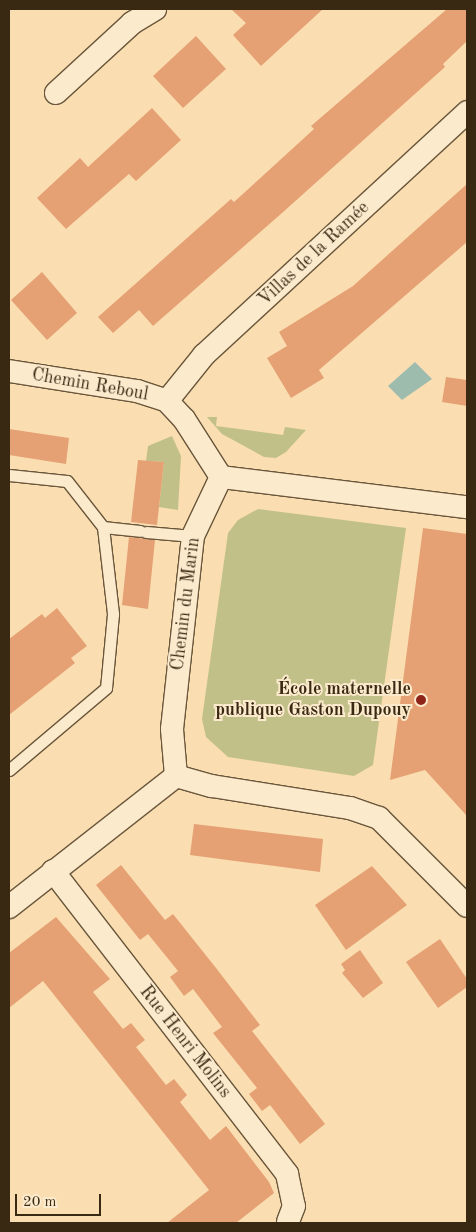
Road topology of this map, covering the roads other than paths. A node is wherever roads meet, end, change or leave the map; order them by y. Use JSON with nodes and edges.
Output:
{"nodes":[{"id":1,"x":155,"y":9,"type":"edge"},
{"id":2,"x":56,"y":93,"type":"dead end"},
{"id":3,"x":467,"y":112,"type":"edge"},
{"id":4,"x":9,"y":371,"type":"edge"},
{"id":5,"x":167,"y":401,"type":"junction"},
{"id":6,"x":9,"y":475,"type":"edge"},
{"id":7,"x":221,"y":477,"type":"junction"},
{"id":8,"x":467,"y":507,"type":"edge"},
{"id":9,"x":103,"y":527,"type":"junction"},
{"id":10,"x":193,"y":536,"type":"junction"},
{"id":11,"x":9,"y":770,"type":"edge"},
{"id":12,"x":176,"y":776,"type":"junction"},
{"id":13,"x":53,"y":871,"type":"junction"},
{"id":14,"x":467,"y":906,"type":"edge"},
{"id":15,"x":9,"y":907,"type":"edge"},
{"id":16,"x":288,"y":1223,"type":"edge"}],
"edges":[{"from":1,"to":2,"type":"street"},
{"from":3,"to":5,"type":"street","name":"Villas de la Ramée"},
{"from":4,"to":5,"type":"street","name":"Chemin Reboul"},
{"from":5,"to":7,"type":"street","name":"Chemin Reboul"},
{"from":6,"to":9,"type":"lane"},
{"from":7,"to":8,"type":"street"},
{"from":7,"to":10,"type":"street","name":"Chemin du Marin"},
{"from":9,"to":10,"type":"lane"},
{"from":9,"to":11,"type":"lane"},
{"from":10,"to":12,"type":"street","name":"Chemin du Marin"},
{"from":12,"to":13,"type":"street"},
{"from":12,"to":14,"type":"street"},
{"from":13,"to":15,"type":"street"},
{"from":13,"to":16,"type":"street","name":"Rue Henri Molins"}]}
